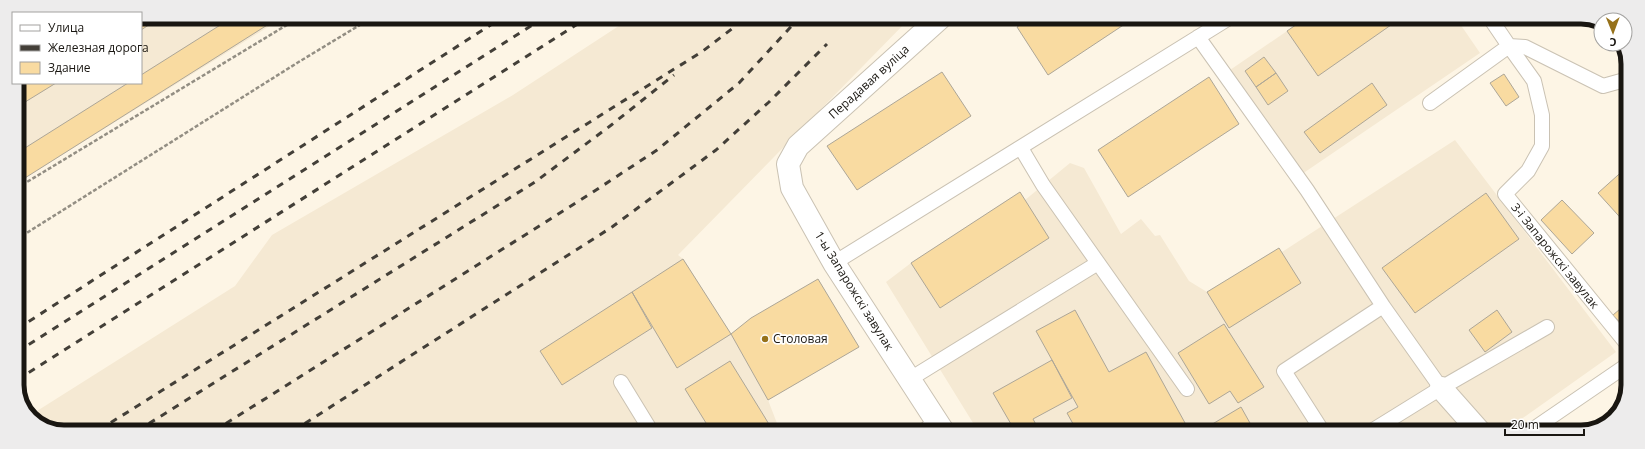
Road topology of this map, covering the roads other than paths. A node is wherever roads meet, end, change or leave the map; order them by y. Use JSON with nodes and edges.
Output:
{"nodes":[{"id":1,"x":933,"y":24,"type":"edge"},
{"id":2,"x":1219,"y":24,"type":"edge"},
{"id":3,"x":1494,"y":24,"type":"edge"},
{"id":4,"x":1198,"y":37,"type":"junction"},
{"id":5,"x":1509,"y":46,"type":"junction"},
{"id":6,"x":1621,"y":81,"type":"edge"},
{"id":7,"x":1430,"y":104,"type":"dead end"},
{"id":8,"x":798,"y":146,"type":"joint"},
{"id":9,"x":1021,"y":148,"type":"junction"},
{"id":10,"x":834,"y":263,"type":"junction"},
{"id":11,"x":1098,"y":263,"type":"junction"},
{"id":12,"x":1383,"y":306,"type":"junction"},
{"id":13,"x":1547,"y":327,"type":"dead end"},
{"id":14,"x":1621,"y":337,"type":"edge"},
{"id":15,"x":1621,"y":369,"type":"edge"},
{"id":16,"x":910,"y":379,"type":"junction"},
{"id":17,"x":621,"y":382,"type":"dead end"},
{"id":18,"x":1441,"y":388,"type":"junction"},
{"id":19,"x":1186,"y":389,"type":"dead end"},
{"id":20,"x":647,"y":425,"type":"edge"},
{"id":21,"x":933,"y":425,"type":"edge"},
{"id":22,"x":1318,"y":425,"type":"edge"},
{"id":23,"x":1381,"y":425,"type":"edge"},
{"id":24,"x":1474,"y":425,"type":"edge"},
{"id":25,"x":1539,"y":425,"type":"edge"}],
"edges":[{"from":1,"to":8,"type":"street","name":"Перадавая вуліца"},
{"from":2,"to":4,"type":"lane"},
{"from":3,"to":5,"type":"lane"},
{"from":4,"to":9,"type":"lane"},
{"from":4,"to":12,"type":"lane"},
{"from":5,"to":6,"type":"lane"},
{"from":5,"to":7,"type":"lane"},
{"from":5,"to":14,"type":"lane","name":"3-і Запарожскі завулак"},
{"from":8,"to":10,"type":"street","name":"1-ы Запарожскі завулак"},
{"from":9,"to":10,"type":"lane"},
{"from":9,"to":11,"type":"lane"},
{"from":10,"to":16,"type":"street","name":"1-ы Запарожскі завулак"},
{"from":11,"to":16,"type":"lane"},
{"from":11,"to":19,"type":"lane"},
{"from":12,"to":18,"type":"lane"},
{"from":12,"to":22,"type":"lane"},
{"from":13,"to":18,"type":"lane"},
{"from":15,"to":25,"type":"lane"},
{"from":16,"to":21,"type":"street","name":"1-ы Запарожскі завулак"},
{"from":17,"to":20,"type":"lane"},
{"from":18,"to":23,"type":"lane"},
{"from":18,"to":24,"type":"street"}]}
